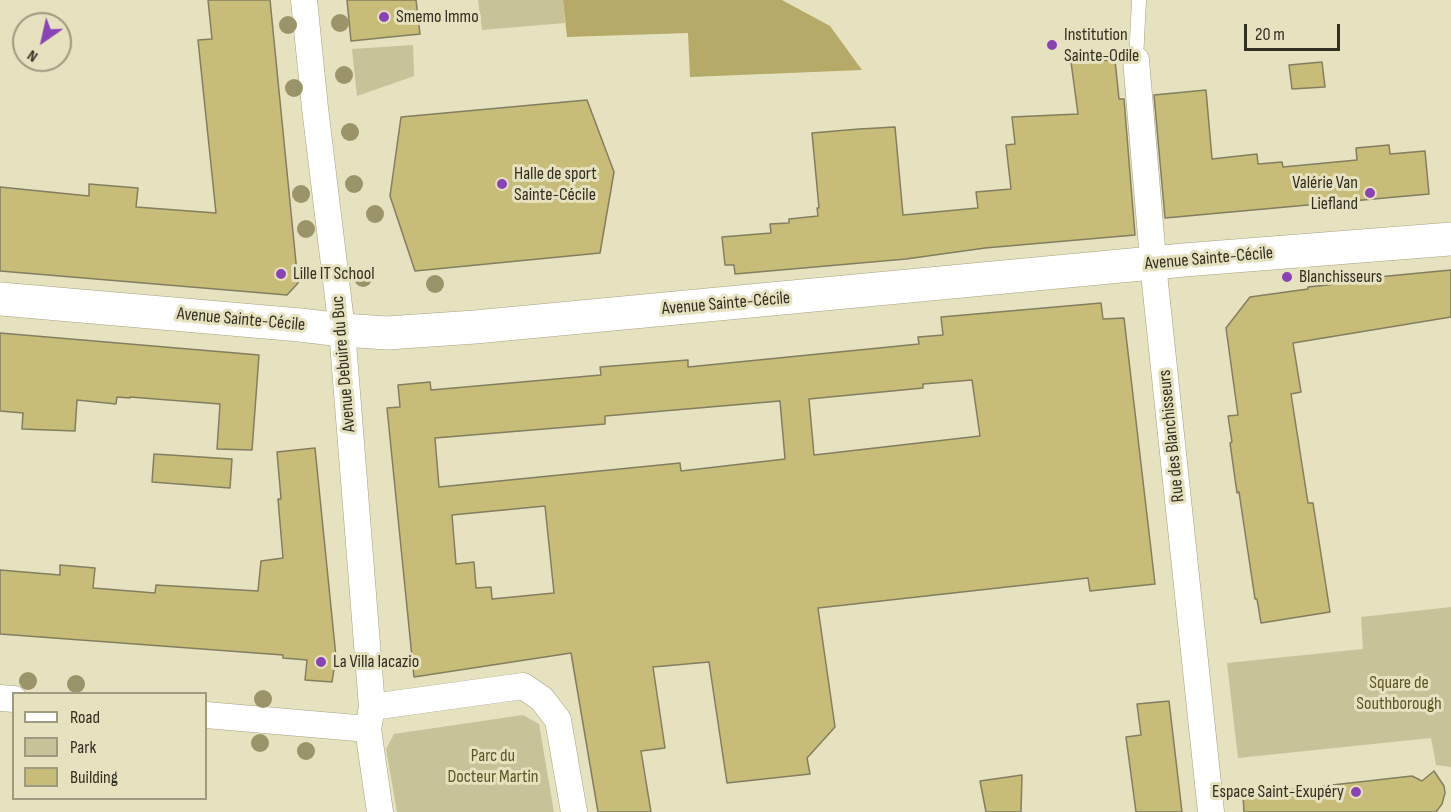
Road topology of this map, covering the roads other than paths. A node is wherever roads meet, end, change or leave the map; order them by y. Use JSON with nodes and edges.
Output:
{"nodes":[{"id":1,"x":304,"y":0,"type":"edge"},
{"id":2,"x":1139,"y":0,"type":"edge"},
{"id":3,"x":1136,"y":60,"type":"joint"},
{"id":4,"x":1451,"y":239,"type":"edge"},
{"id":5,"x":1154,"y":264,"type":"junction"},
{"id":6,"x":0,"y":299,"type":"edge"},
{"id":7,"x":342,"y":330,"type":"junction"},
{"id":8,"x":207,"y":715,"type":"edge"},
{"id":9,"x":370,"y":718,"type":"junction"},
{"id":10,"x":380,"y":812,"type":"edge"},
{"id":11,"x":574,"y":812,"type":"edge"},
{"id":12,"x":1211,"y":812,"type":"edge"}],
"edges":[{"from":1,"to":7,"type":"street","name":"Avenue Debuire du Buc"},
{"from":2,"to":3,"type":"lane"},
{"from":3,"to":5,"type":"street","name":"Rue des Blanchisseurs"},
{"from":4,"to":5,"type":"street","name":"Avenue Sainte-Cécile"},
{"from":5,"to":7,"type":"street","name":"Avenue Sainte-Cécile"},
{"from":5,"to":12,"type":"street","name":"Rue des Blanchisseurs"},
{"from":6,"to":7,"type":"street","name":"Avenue Sainte-Cécile"},
{"from":7,"to":9,"type":"street","name":"Avenue Debuire du Buc"},
{"from":8,"to":9,"type":"street"},
{"from":9,"to":10,"type":"street","name":"Avenue Debuire du Buc"},
{"from":9,"to":11,"type":"street"}]}
